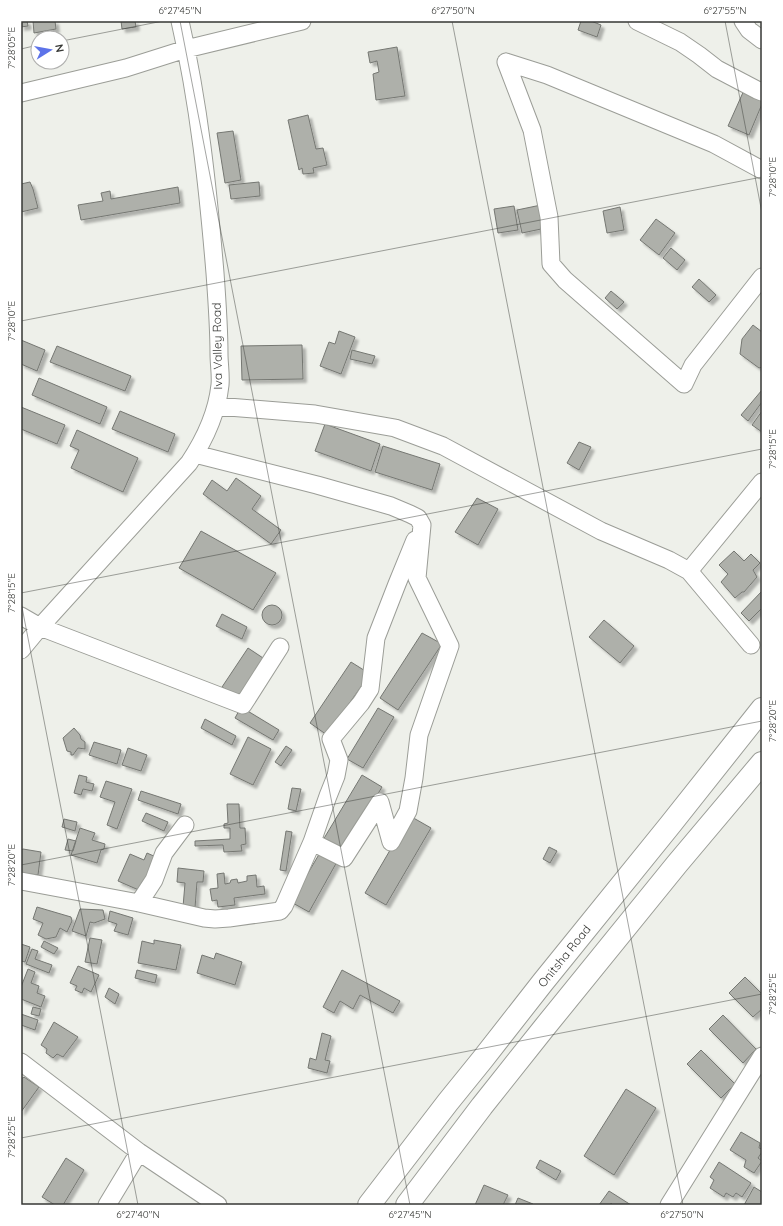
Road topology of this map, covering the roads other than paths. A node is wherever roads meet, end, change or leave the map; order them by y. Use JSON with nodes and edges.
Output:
{"nodes":[{"id":1,"x":180,"y":21,"type":"edge"},
{"id":2,"x":302,"y":21,"type":"edge"},
{"id":3,"x":637,"y":21,"type":"edge"},
{"id":4,"x":743,"y":21,"type":"edge"},
{"id":5,"x":762,"y":40,"type":"edge"},
{"id":6,"x":186,"y":49,"type":"junction"},
{"id":7,"x":762,"y":92,"type":"edge"},
{"id":8,"x":21,"y":93,"type":"edge"},
{"id":9,"x":762,"y":170,"type":"edge"},
{"id":10,"x":762,"y":277,"type":"edge"},
{"id":11,"x":216,"y":406,"type":"junction"},
{"id":12,"x":195,"y":454,"type":"junction"},
{"id":13,"x":762,"y":482,"type":"edge"},
{"id":14,"x":422,"y":525,"type":"junction"},
{"id":15,"x":689,"y":571,"type":"junction"},
{"id":16,"x":21,"y":616,"type":"edge"},
{"id":17,"x":40,"y":626,"type":"junction"},
{"id":18,"x":751,"y":645,"type":"dead end"},
{"id":19,"x":280,"y":646,"type":"dead end"},
{"id":20,"x":21,"y":650,"type":"edge"},
{"id":21,"x":762,"y":708,"type":"edge"},
{"id":22,"x":762,"y":763,"type":"edge"},
{"id":23,"x":185,"y":825,"type":"dead end"},
{"id":24,"x":312,"y":842,"type":"junction"},
{"id":25,"x":21,"y":881,"type":"edge"},
{"id":26,"x":138,"y":903,"type":"junction"},
{"id":27,"x":762,"y":1056,"type":"edge"},
{"id":28,"x":21,"y":1062,"type":"edge"},
{"id":29,"x":139,"y":1152,"type":"junction"},
{"id":30,"x":107,"y":1205,"type":"edge"},
{"id":31,"x":218,"y":1205,"type":"edge"},
{"id":32,"x":370,"y":1205,"type":"edge"},
{"id":33,"x":407,"y":1205,"type":"edge"},
{"id":34,"x":669,"y":1205,"type":"edge"}],
"edges":[{"from":1,"to":6,"type":"street","name":"Iva Valley Road"},
{"from":2,"to":6,"type":"street"},
{"from":3,"to":7,"type":"street"},
{"from":4,"to":5,"type":"street"},
{"from":6,"to":8,"type":"street"},
{"from":6,"to":11,"type":"street","name":"Iva Valley Road"},
{"from":9,"to":10,"type":"street"},
{"from":11,"to":12,"type":"street","name":"Iva Valley Road"},
{"from":11,"to":15,"type":"street"},
{"from":12,"to":14,"type":"street"},
{"from":12,"to":17,"type":"street","name":"Iva Valley Road"},
{"from":13,"to":15,"type":"street"},
{"from":14,"to":24,"type":"street"},
{"from":14,"to":24,"type":"street"},
{"from":15,"to":18,"type":"street"},
{"from":16,"to":17,"type":"street"},
{"from":17,"to":19,"type":"street"},
{"from":17,"to":20,"type":"street","name":"Iva Valley Road"},
{"from":21,"to":32,"type":"main road","name":"Onitsha Road"},
{"from":22,"to":33,"type":"main road"},
{"from":23,"to":26,"type":"street"},
{"from":24,"to":26,"type":"street"},
{"from":25,"to":26,"type":"street"},
{"from":27,"to":34,"type":"street"},
{"from":28,"to":29,"type":"street"},
{"from":29,"to":30,"type":"street"},
{"from":29,"to":31,"type":"street"}]}
